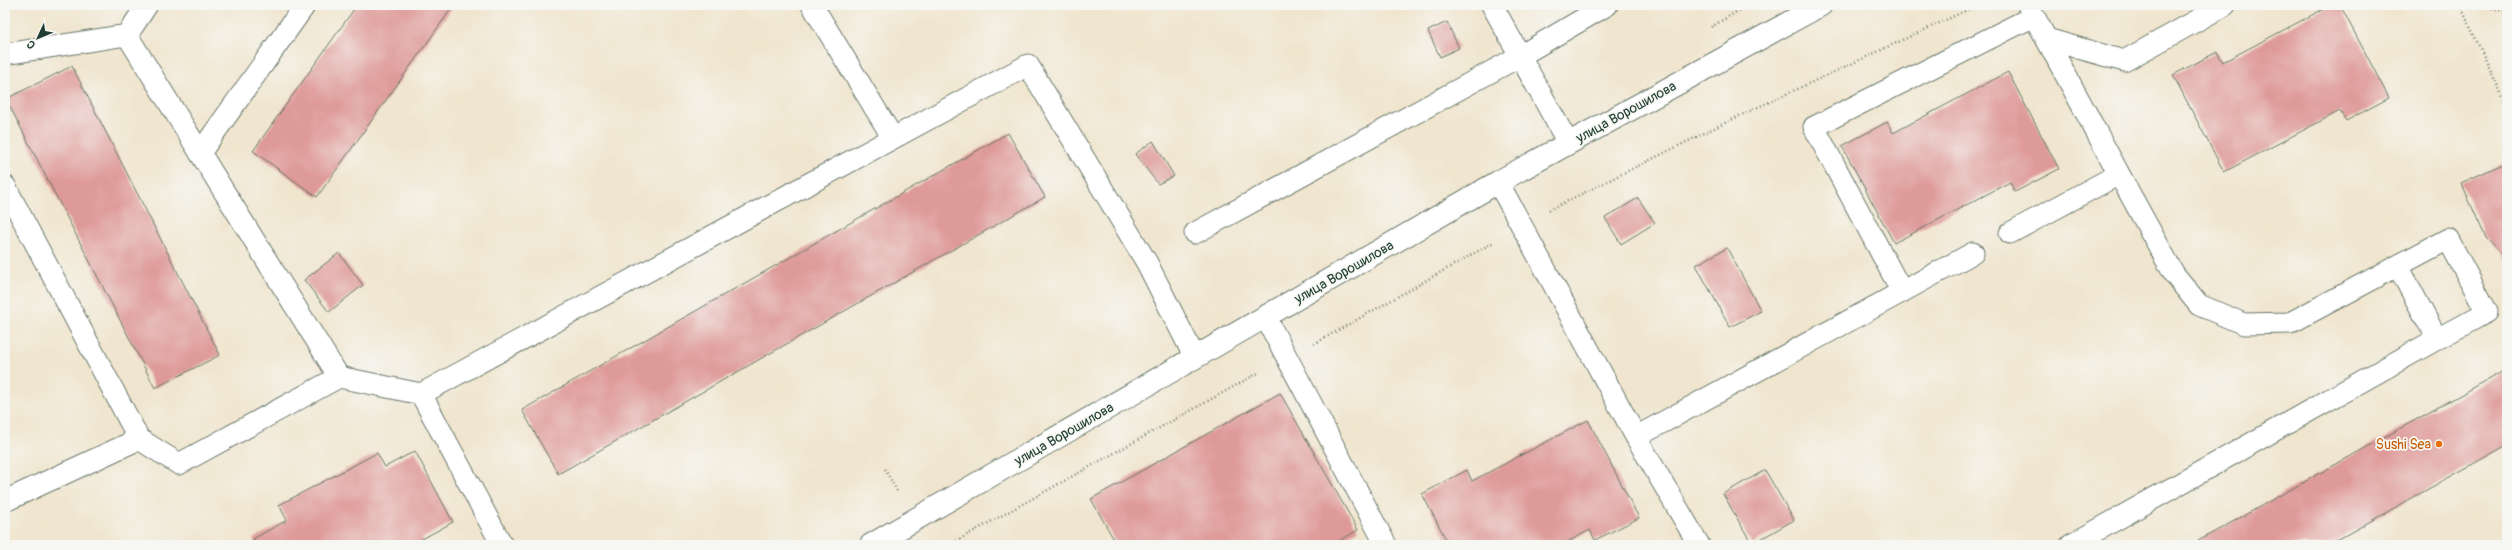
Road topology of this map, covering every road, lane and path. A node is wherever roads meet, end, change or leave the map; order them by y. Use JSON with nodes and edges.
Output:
{"nodes":[{"id":1,"x":147,"y":5,"type":"edge"},
{"id":2,"x":305,"y":5,"type":"edge"},
{"id":3,"x":812,"y":5,"type":"edge"},
{"id":4,"x":1492,"y":5,"type":"edge"},
{"id":5,"x":1607,"y":5,"type":"edge"},
{"id":6,"x":1820,"y":5,"type":"edge"},
{"id":7,"x":1978,"y":5,"type":"edge"},
{"id":8,"x":2225,"y":5,"type":"edge"},
{"id":9,"x":2460,"y":5,"type":"edge"},
{"id":10,"x":2480,"y":5,"type":"edge"},
{"id":11,"x":2031,"y":10,"type":"edge"},
{"id":12,"x":2507,"y":12,"type":"edge"},
{"id":13,"x":127,"y":35,"type":"junction"},
{"id":14,"x":2047,"y":39,"type":"junction"},
{"id":15,"x":5,"y":54,"type":"edge"},
{"id":16,"x":1520,"y":56,"type":"junction"},
{"id":17,"x":2507,"y":106,"type":"edge"},
{"id":18,"x":893,"y":138,"type":"junction"},
{"id":19,"x":1568,"y":143,"type":"junction"},
{"id":20,"x":200,"y":153,"type":"junction"},
{"id":21,"x":2119,"y":174,"type":"junction"},
{"id":22,"x":1498,"y":182,"type":"junction"},
{"id":23,"x":5,"y":186,"type":"edge"},
{"id":24,"x":1521,"y":226,"type":"junction"},
{"id":25,"x":1195,"y":233,"type":"dead end"},
{"id":26,"x":2010,"y":233,"type":"dead end"},
{"id":27,"x":1973,"y":253,"type":"dead end"},
{"id":28,"x":2398,"y":266,"type":"junction"},
{"id":29,"x":1902,"y":292,"type":"junction"},
{"id":30,"x":1266,"y":318,"type":"junction"},
{"id":31,"x":2437,"y":339,"type":"junction"},
{"id":32,"x":1195,"y":358,"type":"junction"},
{"id":33,"x":1287,"y":359,"type":"junction"},
{"id":34,"x":339,"y":377,"type":"junction"},
{"id":35,"x":421,"y":394,"type":"junction"},
{"id":36,"x":1636,"y":437,"type":"junction"},
{"id":37,"x":139,"y":439,"type":"junction"},
{"id":38,"x":885,"y":469,"type":"dead end"},
{"id":39,"x":900,"y":496,"type":"dead end"},
{"id":40,"x":5,"y":501,"type":"edge"},
{"id":41,"x":502,"y":545,"type":"edge"},
{"id":42,"x":871,"y":545,"type":"edge"},
{"id":43,"x":949,"y":545,"type":"edge"},
{"id":44,"x":1386,"y":545,"type":"edge"},
{"id":45,"x":1699,"y":545,"type":"edge"},
{"id":46,"x":2071,"y":545,"type":"edge"}],
"edges":[{"from":1,"to":13,"type":"lane"},
{"from":2,"to":20,"type":"lane"},
{"from":3,"to":18,"type":"lane"},
{"from":4,"to":16,"type":"lane"},
{"from":5,"to":16,"type":"lane"},
{"from":6,"to":19,"type":"street","name":"улица Ворошилова"},
{"from":7,"to":24,"type":"path"},
{"from":8,"to":14,"type":"lane"},
{"from":9,"to":17,"type":"path"},
{"from":10,"to":12,"type":"path"},
{"from":11,"to":14,"type":"lane"},
{"from":11,"to":29,"type":"lane"},
{"from":13,"to":15,"type":"lane"},
{"from":13,"to":20,"type":"lane"},
{"from":14,"to":21,"type":"lane"},
{"from":16,"to":19,"type":"lane"},
{"from":16,"to":25,"type":"lane"},
{"from":18,"to":32,"type":"lane"},
{"from":18,"to":35,"type":"lane"},
{"from":19,"to":22,"type":"street","name":"улица Ворошилова"},
{"from":20,"to":34,"type":"lane"},
{"from":21,"to":26,"type":"lane"},
{"from":21,"to":28,"type":"lane"},
{"from":22,"to":24,"type":"lane"},
{"from":22,"to":30,"type":"street","name":"улица Ворошилова"},
{"from":23,"to":37,"type":"lane"},
{"from":24,"to":33,"type":"path"},
{"from":24,"to":36,"type":"lane"},
{"from":27,"to":29,"type":"lane"},
{"from":28,"to":31,"type":"lane"},
{"from":28,"to":31,"type":"lane"},
{"from":29,"to":36,"type":"lane"},
{"from":30,"to":32,"type":"street","name":"улица Ворошилова"},
{"from":30,"to":33,"type":"lane"},
{"from":31,"to":46,"type":"lane"},
{"from":32,"to":42,"type":"street","name":"улица Ворошилова"},
{"from":33,"to":43,"type":"path"},
{"from":33,"to":44,"type":"lane"},
{"from":34,"to":35,"type":"lane"},
{"from":34,"to":37,"type":"lane"},
{"from":35,"to":41,"type":"lane"},
{"from":36,"to":45,"type":"lane"},
{"from":37,"to":40,"type":"lane"},
{"from":38,"to":39,"type":"path"}]}
